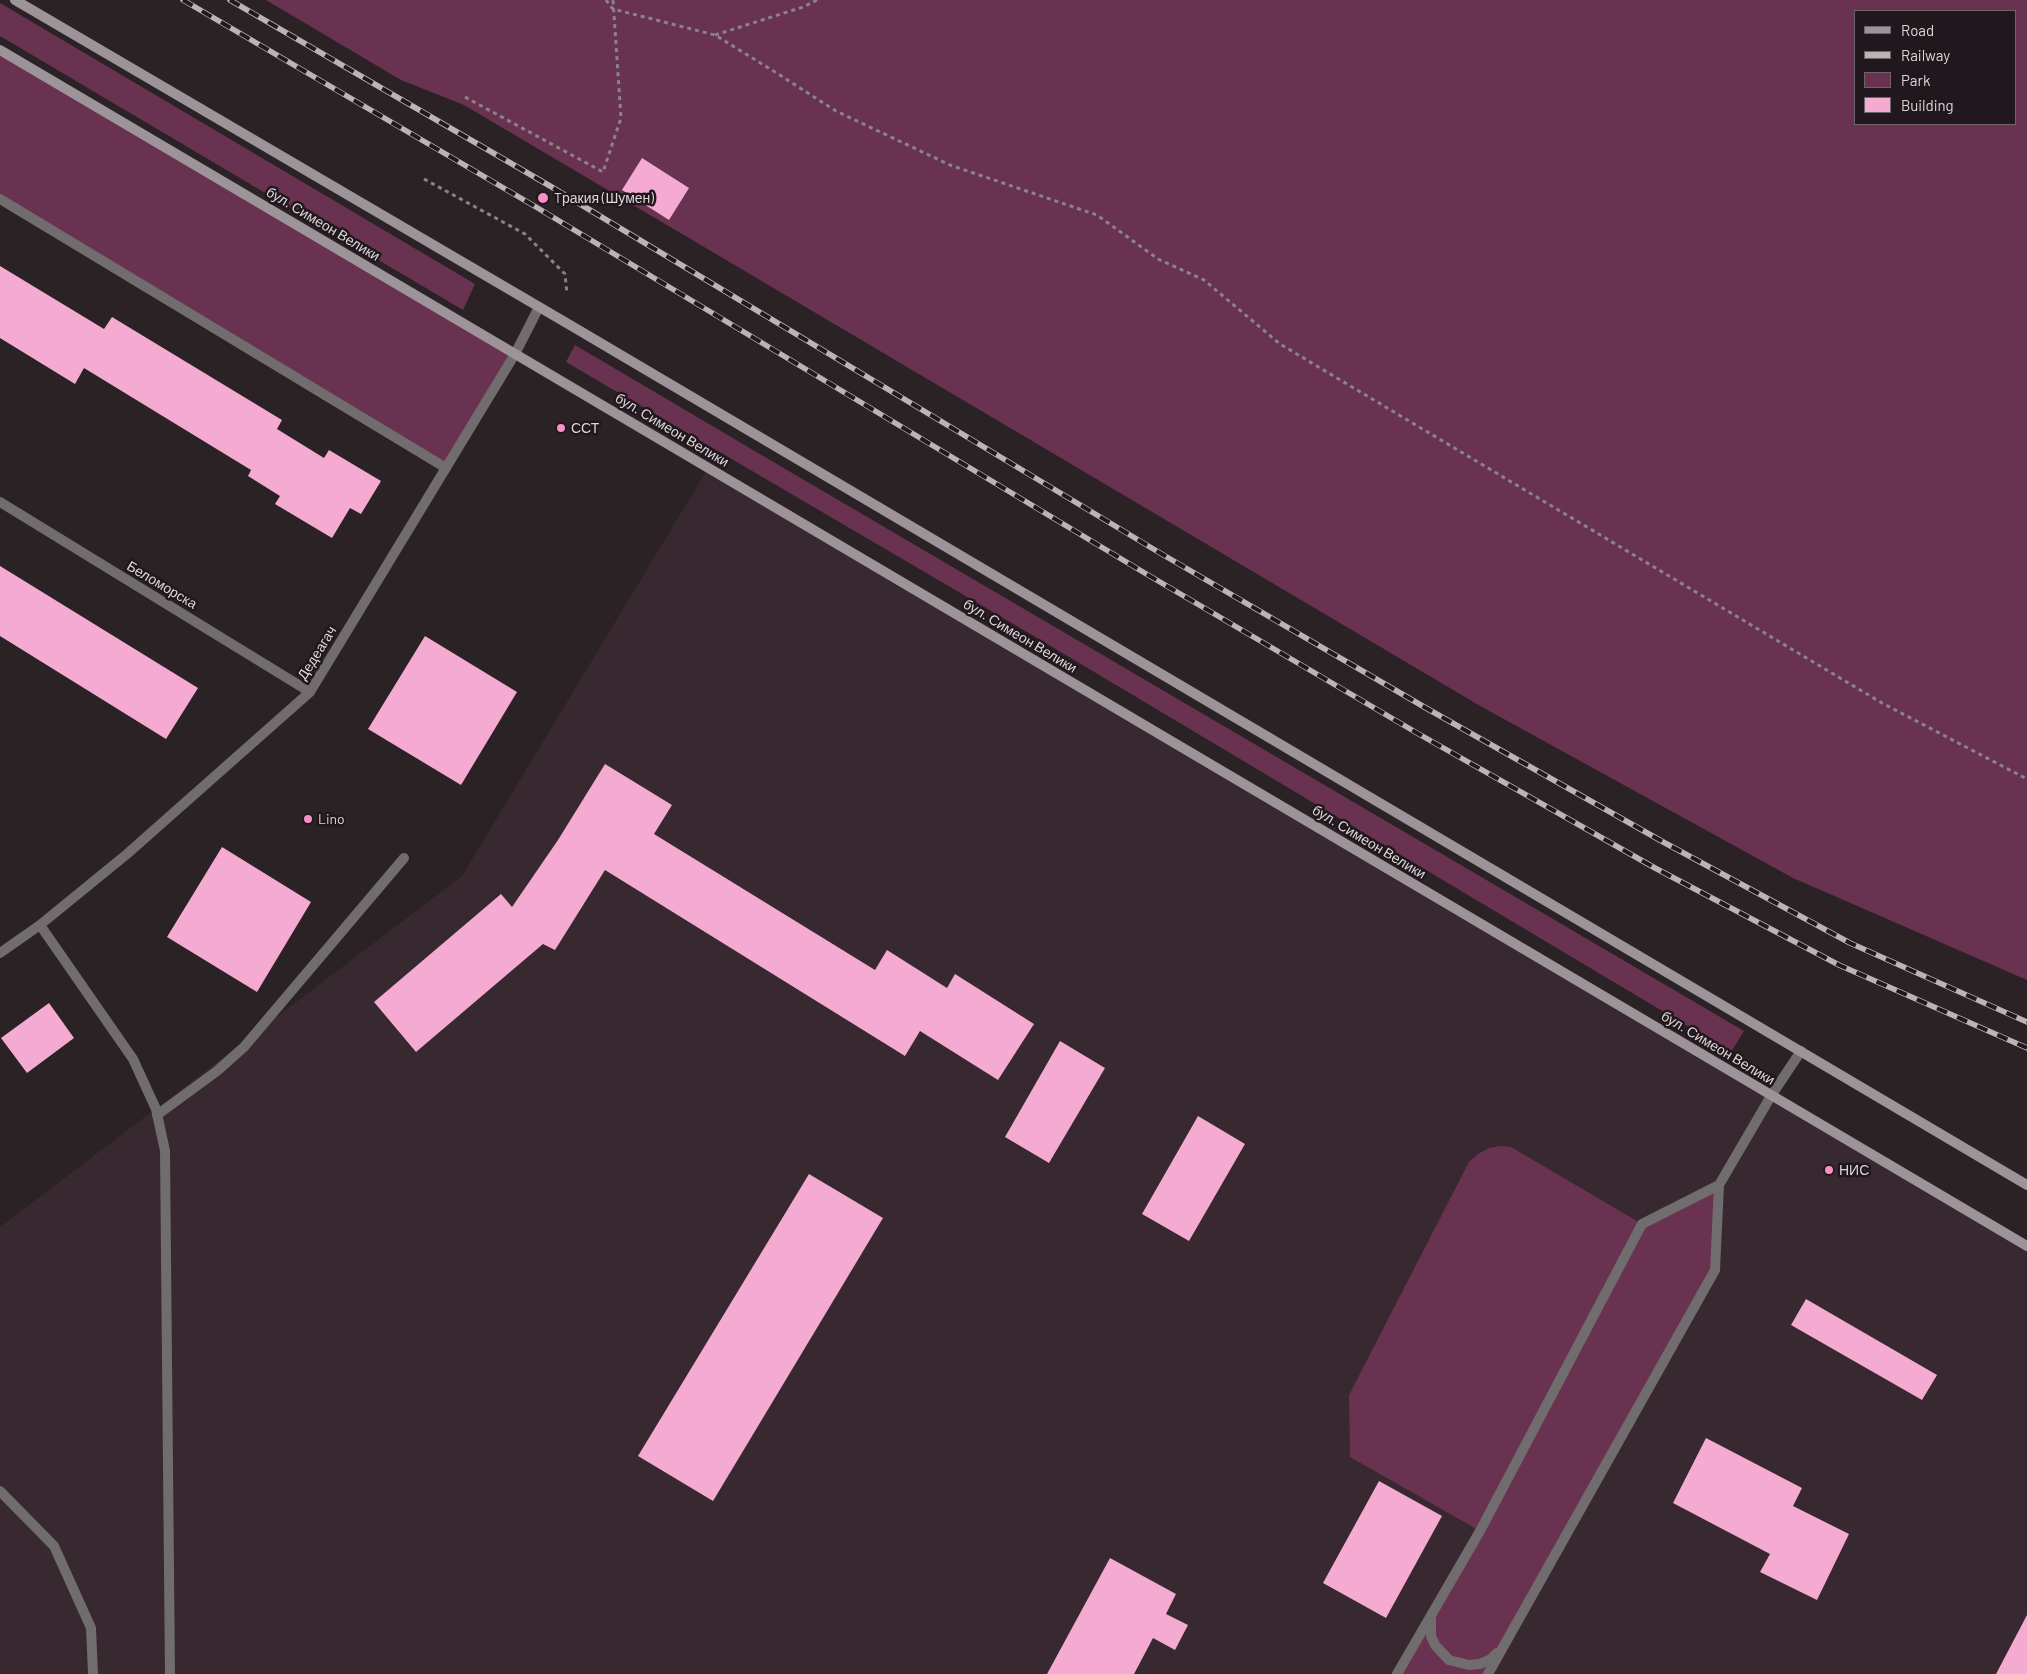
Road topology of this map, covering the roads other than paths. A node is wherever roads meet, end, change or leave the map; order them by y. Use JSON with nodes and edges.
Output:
{"nodes":[{"id":1,"x":15,"y":0,"type":"edge"},
{"id":2,"x":0,"y":50,"type":"edge"},
{"id":3,"x":0,"y":199,"type":"edge"},
{"id":4,"x":539,"y":307,"type":"junction"},
{"id":5,"x":515,"y":354,"type":"junction"},
{"id":6,"x":446,"y":468,"type":"junction"},
{"id":7,"x":0,"y":502,"type":"edge"},
{"id":8,"x":310,"y":692,"type":"junction"},
{"id":9,"x":404,"y":858,"type":"dead end"},
{"id":10,"x":40,"y":925,"type":"junction"},
{"id":11,"x":0,"y":953,"type":"edge"},
{"id":12,"x":1801,"y":1051,"type":"junction"},
{"id":13,"x":1771,"y":1096,"type":"junction"},
{"id":14,"x":157,"y":1115,"type":"junction"},
{"id":15,"x":1719,"y":1185,"type":"junction"},
{"id":16,"x":2027,"y":1185,"type":"edge"},
{"id":17,"x":2027,"y":1246,"type":"edge"},
{"id":18,"x":0,"y":1491,"type":"edge"},
{"id":19,"x":1431,"y":1615,"type":"junction"},
{"id":20,"x":1500,"y":1651,"type":"junction"},
{"id":21,"x":93,"y":1674,"type":"edge"},
{"id":22,"x":170,"y":1674,"type":"edge"},
{"id":23,"x":1397,"y":1674,"type":"edge"},
{"id":24,"x":1488,"y":1674,"type":"edge"}],
"edges":[{"from":1,"to":4,"type":"main road"},
{"from":2,"to":5,"type":"main road","name":"бул. Симеон Велики"},
{"from":3,"to":6,"type":"street"},
{"from":4,"to":5,"type":"street","name":"Дедеагач"},
{"from":4,"to":12,"type":"main road"},
{"from":5,"to":6,"type":"street","name":"Дедеагач"},
{"from":5,"to":13,"type":"main road","name":"бул. Симеон Велики"},
{"from":6,"to":8,"type":"street","name":"Дедеагач"},
{"from":7,"to":8,"type":"street","name":"Беломорска"},
{"from":8,"to":10,"type":"street","name":"Дедеагач"},
{"from":9,"to":14,"type":"street"},
{"from":10,"to":11,"type":"street","name":"Дедеагач"},
{"from":10,"to":14,"type":"street"},
{"from":12,"to":13,"type":"street"},
{"from":12,"to":16,"type":"main road"},
{"from":13,"to":15,"type":"street"},
{"from":13,"to":17,"type":"main road","name":"бул. Симеон Велики"},
{"from":14,"to":22,"type":"street"},
{"from":15,"to":19,"type":"street"},
{"from":15,"to":20,"type":"street"},
{"from":18,"to":21,"type":"street"},
{"from":19,"to":20,"type":"street"},
{"from":19,"to":23,"type":"street"},
{"from":20,"to":24,"type":"street"}]}
